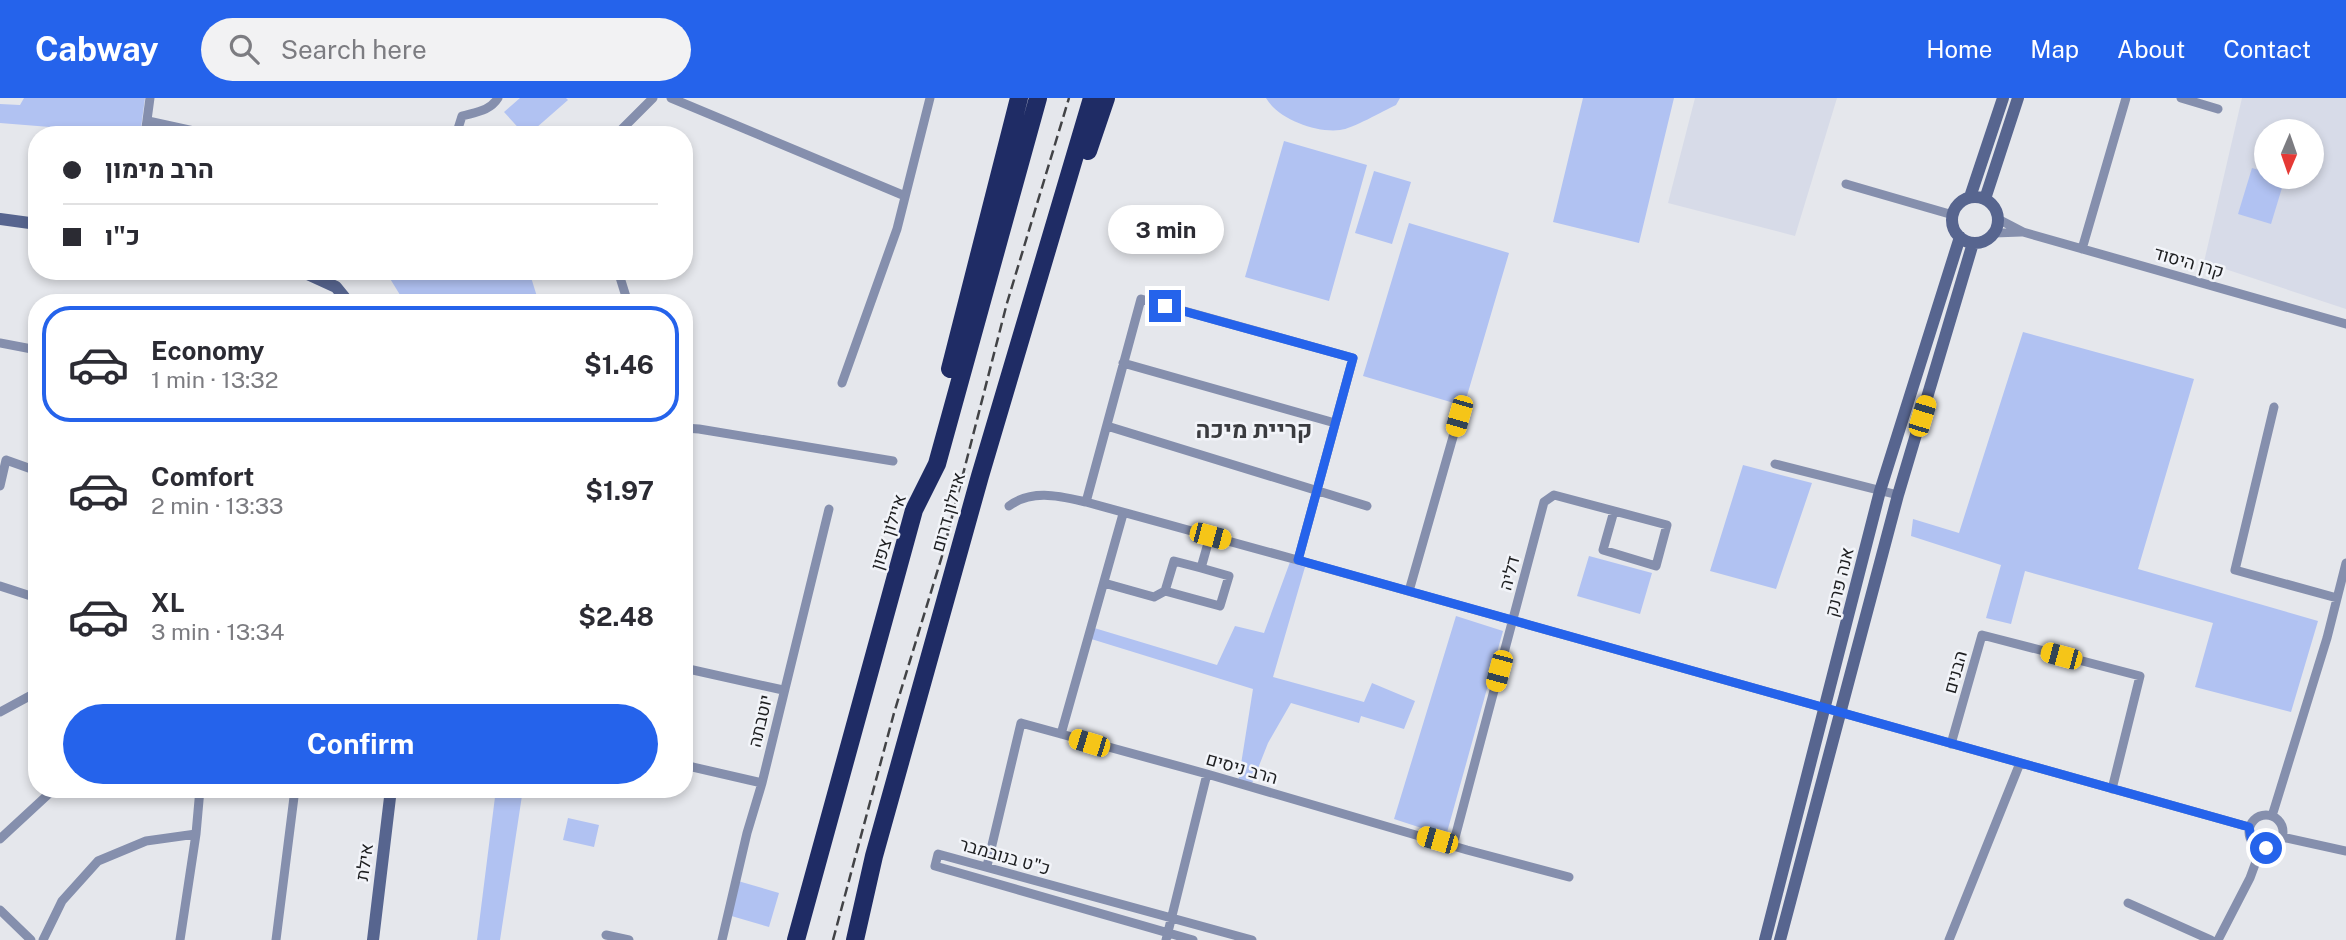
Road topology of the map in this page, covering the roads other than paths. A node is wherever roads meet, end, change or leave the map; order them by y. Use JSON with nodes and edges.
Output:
{"nodes":[{"id":1,"x":150,"y":98,"type":"edge"},
{"id":2,"x":498,"y":98,"type":"edge"},
{"id":3,"x":653,"y":98,"type":"edge"},
{"id":4,"x":671,"y":98,"type":"edge"},
{"id":5,"x":930,"y":98,"type":"edge"},
{"id":6,"x":1019,"y":98,"type":"edge"},
{"id":7,"x":1038,"y":98,"type":"edge"},
{"id":8,"x":1092,"y":98,"type":"edge"},
{"id":9,"x":1106,"y":98,"type":"edge"},
{"id":10,"x":2003,"y":98,"type":"edge"},
{"id":11,"x":2018,"y":98,"type":"edge"},
{"id":12,"x":2126,"y":98,"type":"edge"},
{"id":13,"x":2181,"y":98,"type":"edge"},
{"id":14,"x":2218,"y":108,"type":"dead end"},
{"id":15,"x":148,"y":121,"type":"junction"},
{"id":16,"x":147,"y":126,"type":"edge"},
{"id":17,"x":171,"y":126,"type":"edge"},
{"id":18,"x":459,"y":126,"type":"edge"},
{"id":19,"x":626,"y":126,"type":"edge"},
{"id":20,"x":1846,"y":184,"type":"dead end"},
{"id":21,"x":905,"y":196,"type":"junction"},
{"id":22,"x":1970,"y":197,"type":"junction"},
{"id":23,"x":1986,"y":199,"type":"junction"},
{"id":24,"x":1952,"y":215,"type":"junction"},
{"id":25,"x":0,"y":219,"type":"edge"},
{"id":26,"x":1998,"y":219,"type":"junction"},
{"id":27,"x":28,"y":223,"type":"edge"},
{"id":28,"x":2023,"y":232,"type":"junction"},
{"id":29,"x":1994,"y":233,"type":"junction"},
{"id":30,"x":1960,"y":237,"type":"junction"},
{"id":31,"x":1973,"y":243,"type":"junction"},
{"id":32,"x":2082,"y":249,"type":"junction"},
{"id":33,"x":320,"y":280,"type":"edge"},
{"id":34,"x":341,"y":294,"type":"edge"},
{"id":35,"x":2346,"y":324,"type":"edge"},
{"id":36,"x":0,"y":342,"type":"edge"},
{"id":37,"x":28,"y":348,"type":"edge"},
{"id":38,"x":1123,"y":363,"type":"junction"},
{"id":39,"x":1007,"y":382,"type":"junction"},
{"id":40,"x":842,"y":383,"type":"dead end"},
{"id":41,"x":2274,"y":407,"type":"dead end"},
{"id":42,"x":1459,"y":416,"type":"dead end"},
{"id":43,"x":1335,"y":424,"type":"junction"},
{"id":44,"x":1107,"y":426,"type":"junction"},
{"id":45,"x":693,"y":429,"type":"edge"},
{"id":46,"x":893,"y":461,"type":"dead end"},
{"id":47,"x":1774,"y":464,"type":"dead end"},
{"id":48,"x":28,"y":468,"type":"edge"},
{"id":49,"x":0,"y":486,"type":"edge"},
{"id":50,"x":1316,"y":490,"type":"junction"},
{"id":51,"x":1880,"y":491,"type":"junction"},
{"id":52,"x":1898,"y":495,"type":"junction"},
{"id":53,"x":1086,"y":502,"type":"junction"},
{"id":54,"x":1009,"y":506,"type":"dead end"},
{"id":55,"x":1367,"y":506,"type":"dead end"},
{"id":56,"x":829,"y":509,"type":"dead end"},
{"id":57,"x":914,"y":510,"type":"junction"},
{"id":58,"x":1614,"y":511,"type":"junction"},
{"id":59,"x":1123,"y":514,"type":"junction"},
{"id":60,"x":1210,"y":536,"type":"junction"},
{"id":61,"x":1298,"y":560,"type":"junction"},
{"id":62,"x":2346,"y":563,"type":"edge"},
{"id":63,"x":1201,"y":568,"type":"junction"},
{"id":64,"x":1104,"y":583,"type":"junction"},
{"id":65,"x":0,"y":586,"type":"edge"},
{"id":66,"x":1165,"y":591,"type":"junction"},
{"id":67,"x":1409,"y":591,"type":"junction"},
{"id":68,"x":28,"y":595,"type":"edge"},
{"id":69,"x":2337,"y":598,"type":"junction"},
{"id":70,"x":1512,"y":621,"type":"junction"},
{"id":71,"x":693,"y":670,"type":"edge"},
{"id":72,"x":783,"y":690,"type":"junction"},
{"id":73,"x":28,"y":697,"type":"edge"},
{"id":74,"x":1824,"y":709,"type":"junction"},
{"id":75,"x":0,"y":712,"type":"edge"},
{"id":76,"x":1841,"y":713,"type":"junction"},
{"id":77,"x":1061,"y":734,"type":"junction"},
{"id":78,"x":1951,"y":744,"type":"junction"},
{"id":79,"x":2020,"y":763,"type":"junction"},
{"id":80,"x":693,"y":767,"type":"edge"},
{"id":81,"x":1207,"y":774,"type":"junction"},
{"id":82,"x":762,"y":783,"type":"junction"},
{"id":83,"x":2112,"y":789,"type":"junction"},
{"id":84,"x":44,"y":798,"type":"edge"},
{"id":85,"x":199,"y":798,"type":"edge"},
{"id":86,"x":294,"y":798,"type":"edge"},
{"id":87,"x":390,"y":798,"type":"edge"},
{"id":88,"x":2272,"y":816,"type":"junction"},
{"id":89,"x":2249,"y":827,"type":"junction"},
{"id":90,"x":196,"y":834,"type":"junction"},
{"id":91,"x":2282,"y":836,"type":"junction"},
{"id":92,"x":0,"y":839,"type":"edge"},
{"id":93,"x":1453,"y":845,"type":"junction"},
{"id":94,"x":2261,"y":848,"type":"junction"},
{"id":95,"x":2346,"y":854,"type":"edge"},
{"id":96,"x":987,"y":866,"type":"junction"},
{"id":97,"x":1569,"y":877,"type":"dead end"},
{"id":98,"x":2128,"y":903,"type":"dead end"},
{"id":99,"x":0,"y":910,"type":"edge"},
{"id":100,"x":1173,"y":917,"type":"junction"},
{"id":101,"x":606,"y":935,"type":"dead end"},
{"id":102,"x":1167,"y":937,"type":"edge"},
{"id":103,"x":31,"y":940,"type":"edge"},
{"id":104,"x":43,"y":940,"type":"edge"},
{"id":105,"x":180,"y":940,"type":"edge"},
{"id":106,"x":275,"y":940,"type":"edge"},
{"id":107,"x":373,"y":940,"type":"edge"},
{"id":108,"x":629,"y":940,"type":"edge"},
{"id":109,"x":722,"y":940,"type":"edge"},
{"id":110,"x":796,"y":940,"type":"edge"},
{"id":111,"x":855,"y":940,"type":"edge"},
{"id":112,"x":1193,"y":940,"type":"edge"},
{"id":113,"x":1252,"y":940,"type":"edge"},
{"id":114,"x":1765,"y":940,"type":"edge"},
{"id":115,"x":1780,"y":940,"type":"edge"},
{"id":116,"x":1949,"y":940,"type":"edge"},
{"id":117,"x":2211,"y":940,"type":"edge"},
{"id":118,"x":2218,"y":940,"type":"edge"}],
"edges":[{"from":1,"to":15,"type":"street"},
{"from":2,"to":18,"type":"street"},
{"from":3,"to":19,"type":"street"},
{"from":4,"to":21,"type":"street"},
{"from":5,"to":21,"type":"street"},
{"from":6,"to":57,"type":"highway"},
{"from":7,"to":57,"type":"highway","name":"איילון צפון"},
{"from":8,"to":39,"type":"highway","name":"איילון דרום"},
{"from":9,"to":39,"type":"highway"},
{"from":10,"to":22,"type":"street"},
{"from":11,"to":23,"type":"street"},
{"from":12,"to":32,"type":"street"},
{"from":13,"to":14,"type":"street"},
{"from":15,"to":16,"type":"street"},
{"from":15,"to":17,"type":"street"},
{"from":20,"to":24,"type":"street"},
{"from":21,"to":40,"type":"street"},
{"from":22,"to":23,"type":"street"},
{"from":22,"to":24,"type":"street"},
{"from":23,"to":26,"type":"street"},
{"from":24,"to":30,"type":"street"},
{"from":25,"to":27,"type":"street"},
{"from":26,"to":28,"type":"street","name":"קרן היסוד"},
{"from":26,"to":29,"type":"street"},
{"from":28,"to":29,"type":"street","name":"קרן היסוד"},
{"from":28,"to":32,"type":"street","name":"קרן היסוד"},
{"from":29,"to":31,"type":"street"},
{"from":30,"to":31,"type":"street"},
{"from":30,"to":51,"type":"street","name":"אנה פרנק"},
{"from":31,"to":52,"type":"street","name":"אנה פרנק"},
{"from":32,"to":35,"type":"street","name":"קרן היסוד"},
{"from":33,"to":34,"type":"street"},
{"from":36,"to":37,"type":"street"},
{"from":38,"to":43,"type":"street"},
{"from":38,"to":43,"type":"street"},
{"from":38,"to":44,"type":"street"},
{"from":39,"to":111,"type":"highway","name":"איילון דרום"},
{"from":41,"to":69,"type":"street"},
{"from":42,"to":67,"type":"street"},
{"from":43,"to":50,"type":"street"},
{"from":44,"to":50,"type":"street"},
{"from":44,"to":53,"type":"street"},
{"from":45,"to":46,"type":"street"},
{"from":47,"to":51,"type":"street"},
{"from":48,"to":49,"type":"street"},
{"from":50,"to":55,"type":"street"},
{"from":50,"to":61,"type":"street"},
{"from":51,"to":52,"type":"street"},
{"from":51,"to":74,"type":"street","name":"אנה פרנק"},
{"from":52,"to":76,"type":"street","name":"אנה פרנק"},
{"from":53,"to":54,"type":"street"},
{"from":53,"to":59,"type":"street"},
{"from":56,"to":72,"type":"street","name":"יוטבתה"},
{"from":57,"to":110,"type":"highway","name":"איילון צפון"},
{"from":58,"to":58,"type":"street","name":"דליה"},
{"from":58,"to":70,"type":"street","name":"דליה"},
{"from":59,"to":60,"type":"street"},
{"from":59,"to":64,"type":"street"},
{"from":60,"to":61,"type":"street"},
{"from":60,"to":63,"type":"street"},
{"from":61,"to":67,"type":"street"},
{"from":62,"to":69,"type":"street"},
{"from":63,"to":66,"type":"street"},
{"from":63,"to":66,"type":"street"},
{"from":64,"to":66,"type":"street"},
{"from":64,"to":77,"type":"street"},
{"from":65,"to":68,"type":"street"},
{"from":67,"to":70,"type":"street"},
{"from":69,"to":88,"type":"street"},
{"from":70,"to":74,"type":"street"},
{"from":70,"to":93,"type":"street","name":"דליה"},
{"from":71,"to":72,"type":"street"},
{"from":72,"to":82,"type":"street","name":"יוטבתה"},
{"from":73,"to":75,"type":"street"},
{"from":74,"to":76,"type":"street"},
{"from":74,"to":114,"type":"street","name":"אנה פרנק"},
{"from":76,"to":78,"type":"street"},
{"from":76,"to":115,"type":"street","name":"אנה פרנק"},
{"from":77,"to":81,"type":"street","name":"הרב ניסים"},
{"from":77,"to":96,"type":"street","name":"הרב ניסים"},
{"from":78,"to":79,"type":"street"},
{"from":78,"to":83,"type":"street","name":"הבנים"},
{"from":79,"to":83,"type":"street"},
{"from":79,"to":116,"type":"street"},
{"from":80,"to":82,"type":"street"},
{"from":81,"to":93,"type":"street","name":"הרב ניסים"},
{"from":81,"to":100,"type":"street"},
{"from":82,"to":109,"type":"street","name":"יוטבתה"},
{"from":83,"to":89,"type":"street"},
{"from":84,"to":92,"type":"street"},
{"from":85,"to":90,"type":"street"},
{"from":86,"to":106,"type":"street"},
{"from":87,"to":107,"type":"street","name":"אילת"},
{"from":88,"to":89,"type":"street"},
{"from":88,"to":91,"type":"street"},
{"from":89,"to":94,"type":"street"},
{"from":90,"to":104,"type":"street"},
{"from":90,"to":105,"type":"street"},
{"from":91,"to":94,"type":"street"},
{"from":91,"to":95,"type":"street"},
{"from":93,"to":97,"type":"street","name":"הרב ניסים"},
{"from":94,"to":118,"type":"street"},
{"from":96,"to":100,"type":"street","name":"כ\"ט בנובמבר"},
{"from":96,"to":102,"type":"street","name":"כ\"ט בנובמבר"},
{"from":98,"to":117,"type":"street"},
{"from":99,"to":103,"type":"street"},
{"from":100,"to":102,"type":"street"},
{"from":100,"to":113,"type":"street","name":"כ\"ט בנובמבר"},
{"from":101,"to":108,"type":"street"},
{"from":102,"to":112,"type":"street","name":"כ\"ט בנובמבר"}]}
